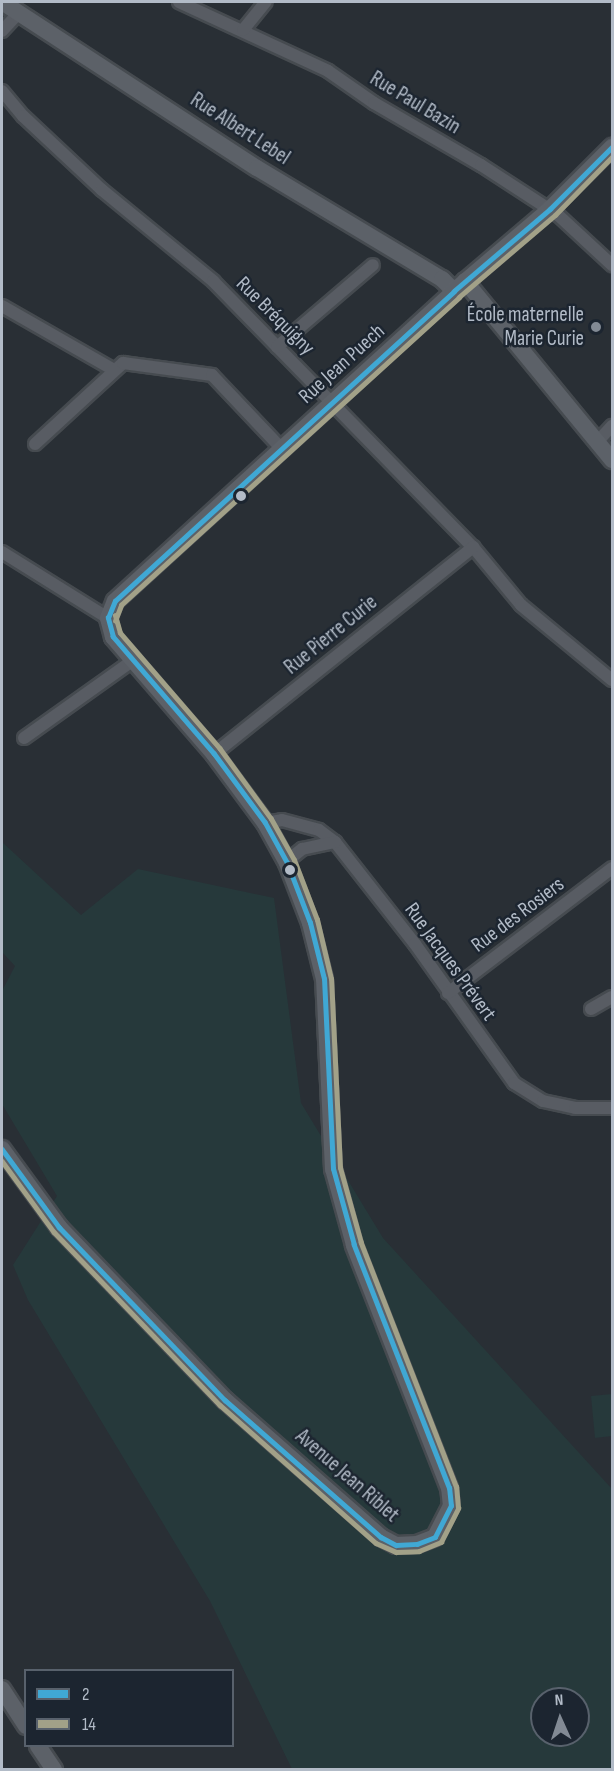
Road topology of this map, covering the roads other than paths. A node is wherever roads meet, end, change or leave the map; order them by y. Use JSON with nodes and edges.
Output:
{"nodes":[{"id":1,"x":2,"y":2,"type":"edge"},
{"id":2,"x":179,"y":2,"type":"edge"},
{"id":3,"x":266,"y":2,"type":"edge"},
{"id":4,"x":19,"y":13,"type":"junction"},
{"id":5,"x":243,"y":30,"type":"junction"},
{"id":6,"x":2,"y":31,"type":"edge"},
{"id":7,"x":2,"y":91,"type":"edge"},
{"id":8,"x":612,"y":147,"type":"edge"},
{"id":9,"x":550,"y":209,"type":"junction"},
{"id":10,"x":373,"y":265,"type":"dead end"},
{"id":11,"x":612,"y":266,"type":"edge"},
{"id":12,"x":460,"y":286,"type":"junction"},
{"id":13,"x":2,"y":306,"type":"edge"},
{"id":14,"x":278,"y":347,"type":"junction"},
{"id":15,"x":114,"y":370,"type":"junction"},
{"id":16,"x":332,"y":402,"type":"junction"},
{"id":17,"x":612,"y":426,"type":"edge"},
{"id":18,"x":598,"y":441,"type":"junction"},
{"id":19,"x":35,"y":444,"type":"dead end"},
{"id":20,"x":282,"y":449,"type":"junction"},
{"id":21,"x":612,"y":459,"type":"edge"},
{"id":22,"x":473,"y":547,"type":"junction"},
{"id":23,"x":5,"y":559,"type":"edge"},
{"id":24,"x":108,"y":618,"type":"junction"},
{"id":25,"x":132,"y":661,"type":"junction"},
{"id":26,"x":612,"y":680,"type":"edge"},
{"id":27,"x":24,"y":738,"type":"dead end"},
{"id":28,"x":214,"y":754,"type":"junction"},
{"id":29,"x":265,"y":823,"type":"junction"},
{"id":30,"x":335,"y":842,"type":"junction"},
{"id":31,"x":286,"y":861,"type":"junction"},
{"id":32,"x":612,"y":868,"type":"edge"},
{"id":33,"x":448,"y":993,"type":"junction"},
{"id":34,"x":612,"y":997,"type":"edge"},
{"id":35,"x":591,"y":1009,"type":"dead end"},
{"id":36,"x":612,"y":1108,"type":"edge"},
{"id":37,"x":2,"y":1149,"type":"edge"},
{"id":38,"x":2,"y":1689,"type":"edge"},
{"id":39,"x":24,"y":1723,"type":"edge"},
{"id":40,"x":39,"y":1747,"type":"edge"},
{"id":41,"x":54,"y":1770,"type":"edge"}],
"edges":[{"from":1,"to":4,"type":"street","name":"Rue Albert Lebel"},
{"from":2,"to":5,"type":"street","name":"Rue Paul Bazin"},
{"from":3,"to":5,"type":"street"},
{"from":4,"to":6,"type":"street"},
{"from":4,"to":12,"type":"street","name":"Rue Albert Lebel"},
{"from":5,"to":9,"type":"street","name":"Rue Paul Bazin"},
{"from":7,"to":14,"type":"street","name":"Rue Bréquigny"},
{"from":8,"to":9,"type":"street","name":"Rue Jean Puech"},
{"from":9,"to":11,"type":"street","name":"Rue Paul Bazin"},
{"from":9,"to":12,"type":"street","name":"Rue Jean Puech"},
{"from":10,"to":14,"type":"street"},
{"from":12,"to":16,"type":"street","name":"Rue Jean Puech"},
{"from":12,"to":18,"type":"street","name":"Rue Albert Lebel"},
{"from":13,"to":15,"type":"street"},
{"from":14,"to":16,"type":"street","name":"Rue Bréquigny"},
{"from":15,"to":19,"type":"street"},
{"from":15,"to":20,"type":"street"},
{"from":16,"to":20,"type":"street","name":"Rue Jean Puech"},
{"from":16,"to":22,"type":"street","name":"Rue Bréquigny"},
{"from":17,"to":18,"type":"street"},
{"from":18,"to":21,"type":"street","name":"Rue Albert Lebel"},
{"from":20,"to":24,"type":"street","name":"Rue Jean Puech"},
{"from":22,"to":26,"type":"street","name":"Rue Bréquigny"},
{"from":22,"to":28,"type":"street","name":"Rue Pierre Curie"},
{"from":23,"to":24,"type":"street"},
{"from":24,"to":25,"type":"street","name":"Avenue Jean Riblet"},
{"from":25,"to":27,"type":"street"},
{"from":25,"to":28,"type":"street","name":"Avenue Jean Riblet"},
{"from":28,"to":29,"type":"street","name":"Avenue Jean Riblet"},
{"from":29,"to":30,"type":"street","name":"Rue Jacques Prévert"},
{"from":29,"to":31,"type":"street","name":"Avenue Jean Riblet"},
{"from":30,"to":31,"type":"street"},
{"from":30,"to":33,"type":"street","name":"Rue Jacques Prévert"},
{"from":31,"to":37,"type":"street","name":"Avenue Jean Riblet"},
{"from":32,"to":33,"type":"street","name":"Rue des Rosiers"},
{"from":33,"to":36,"type":"street","name":"Rue Jacques Prévert"},
{"from":34,"to":35,"type":"street"},
{"from":38,"to":39,"type":"street"},
{"from":40,"to":41,"type":"street"}]}
